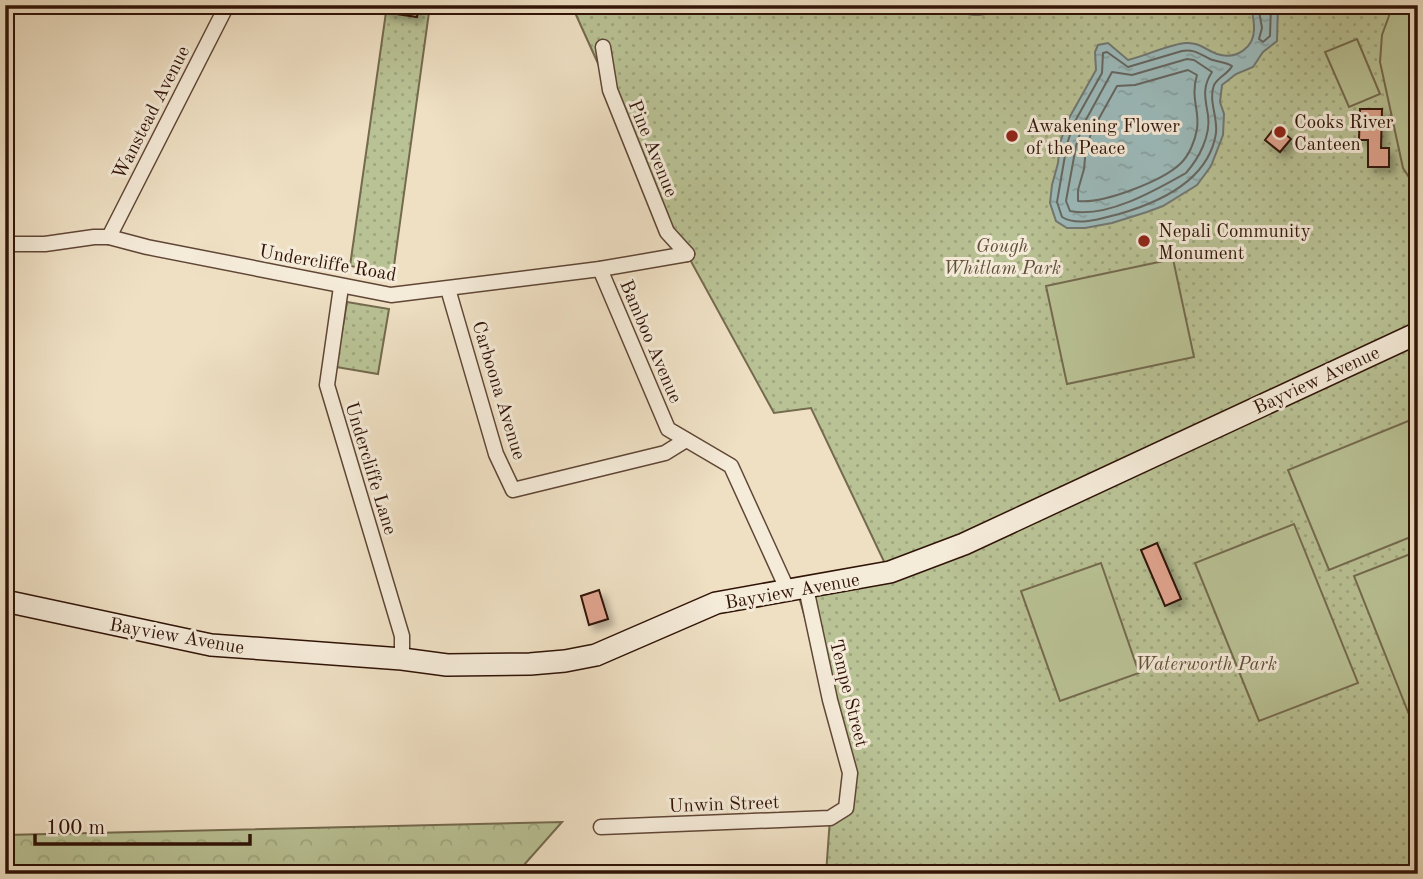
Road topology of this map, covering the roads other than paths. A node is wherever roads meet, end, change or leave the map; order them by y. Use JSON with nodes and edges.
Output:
{"nodes":[{"id":1,"x":227,"y":5,"type":"edge"},
{"id":2,"x":603,"y":47,"type":"dead end"},
{"id":3,"x":109,"y":237,"type":"junction"},
{"id":4,"x":5,"y":244,"type":"edge"},
{"id":5,"x":687,"y":254,"type":"joint"},
{"id":6,"x":600,"y":269,"type":"junction"},
{"id":7,"x":341,"y":287,"type":"junction"},
{"id":8,"x":448,"y":289,"type":"junction"},
{"id":9,"x":1418,"y":333,"type":"edge"},
{"id":10,"x":686,"y":440,"type":"junction"},
{"id":11,"x":797,"y":590,"type":"junction"},
{"id":12,"x":5,"y":601,"type":"edge"},
{"id":13,"x":402,"y":659,"type":"junction"},
{"id":14,"x":846,"y":808,"type":"joint"},
{"id":15,"x":601,"y":827,"type":"dead end"}],
"edges":[{"from":1,"to":3,"type":"street","name":"Wanstead Avenue"},
{"from":2,"to":5,"type":"street","name":"Pine Avenue"},
{"from":3,"to":4,"type":"street","name":"Undercliffe Road"},
{"from":3,"to":7,"type":"street","name":"Undercliffe Road"},
{"from":5,"to":6,"type":"street","name":"Undercliffe Road"},
{"from":6,"to":8,"type":"street","name":"Undercliffe Road"},
{"from":6,"to":10,"type":"street","name":"Bamboo Avenue"},
{"from":7,"to":8,"type":"street","name":"Undercliffe Road"},
{"from":7,"to":13,"type":"street","name":"Undercliffe Lane"},
{"from":8,"to":10,"type":"street","name":"Carboona Avenue"},
{"from":9,"to":11,"type":"main road","name":"Bayview Avenue"},
{"from":10,"to":11,"type":"street","name":"Bamboo Avenue"},
{"from":11,"to":13,"type":"main road","name":"Bayview Avenue"},
{"from":11,"to":14,"type":"street","name":"Tempe Street"},
{"from":12,"to":13,"type":"main road","name":"Bayview Avenue"},
{"from":14,"to":15,"type":"street","name":"Unwin Street"}]}
